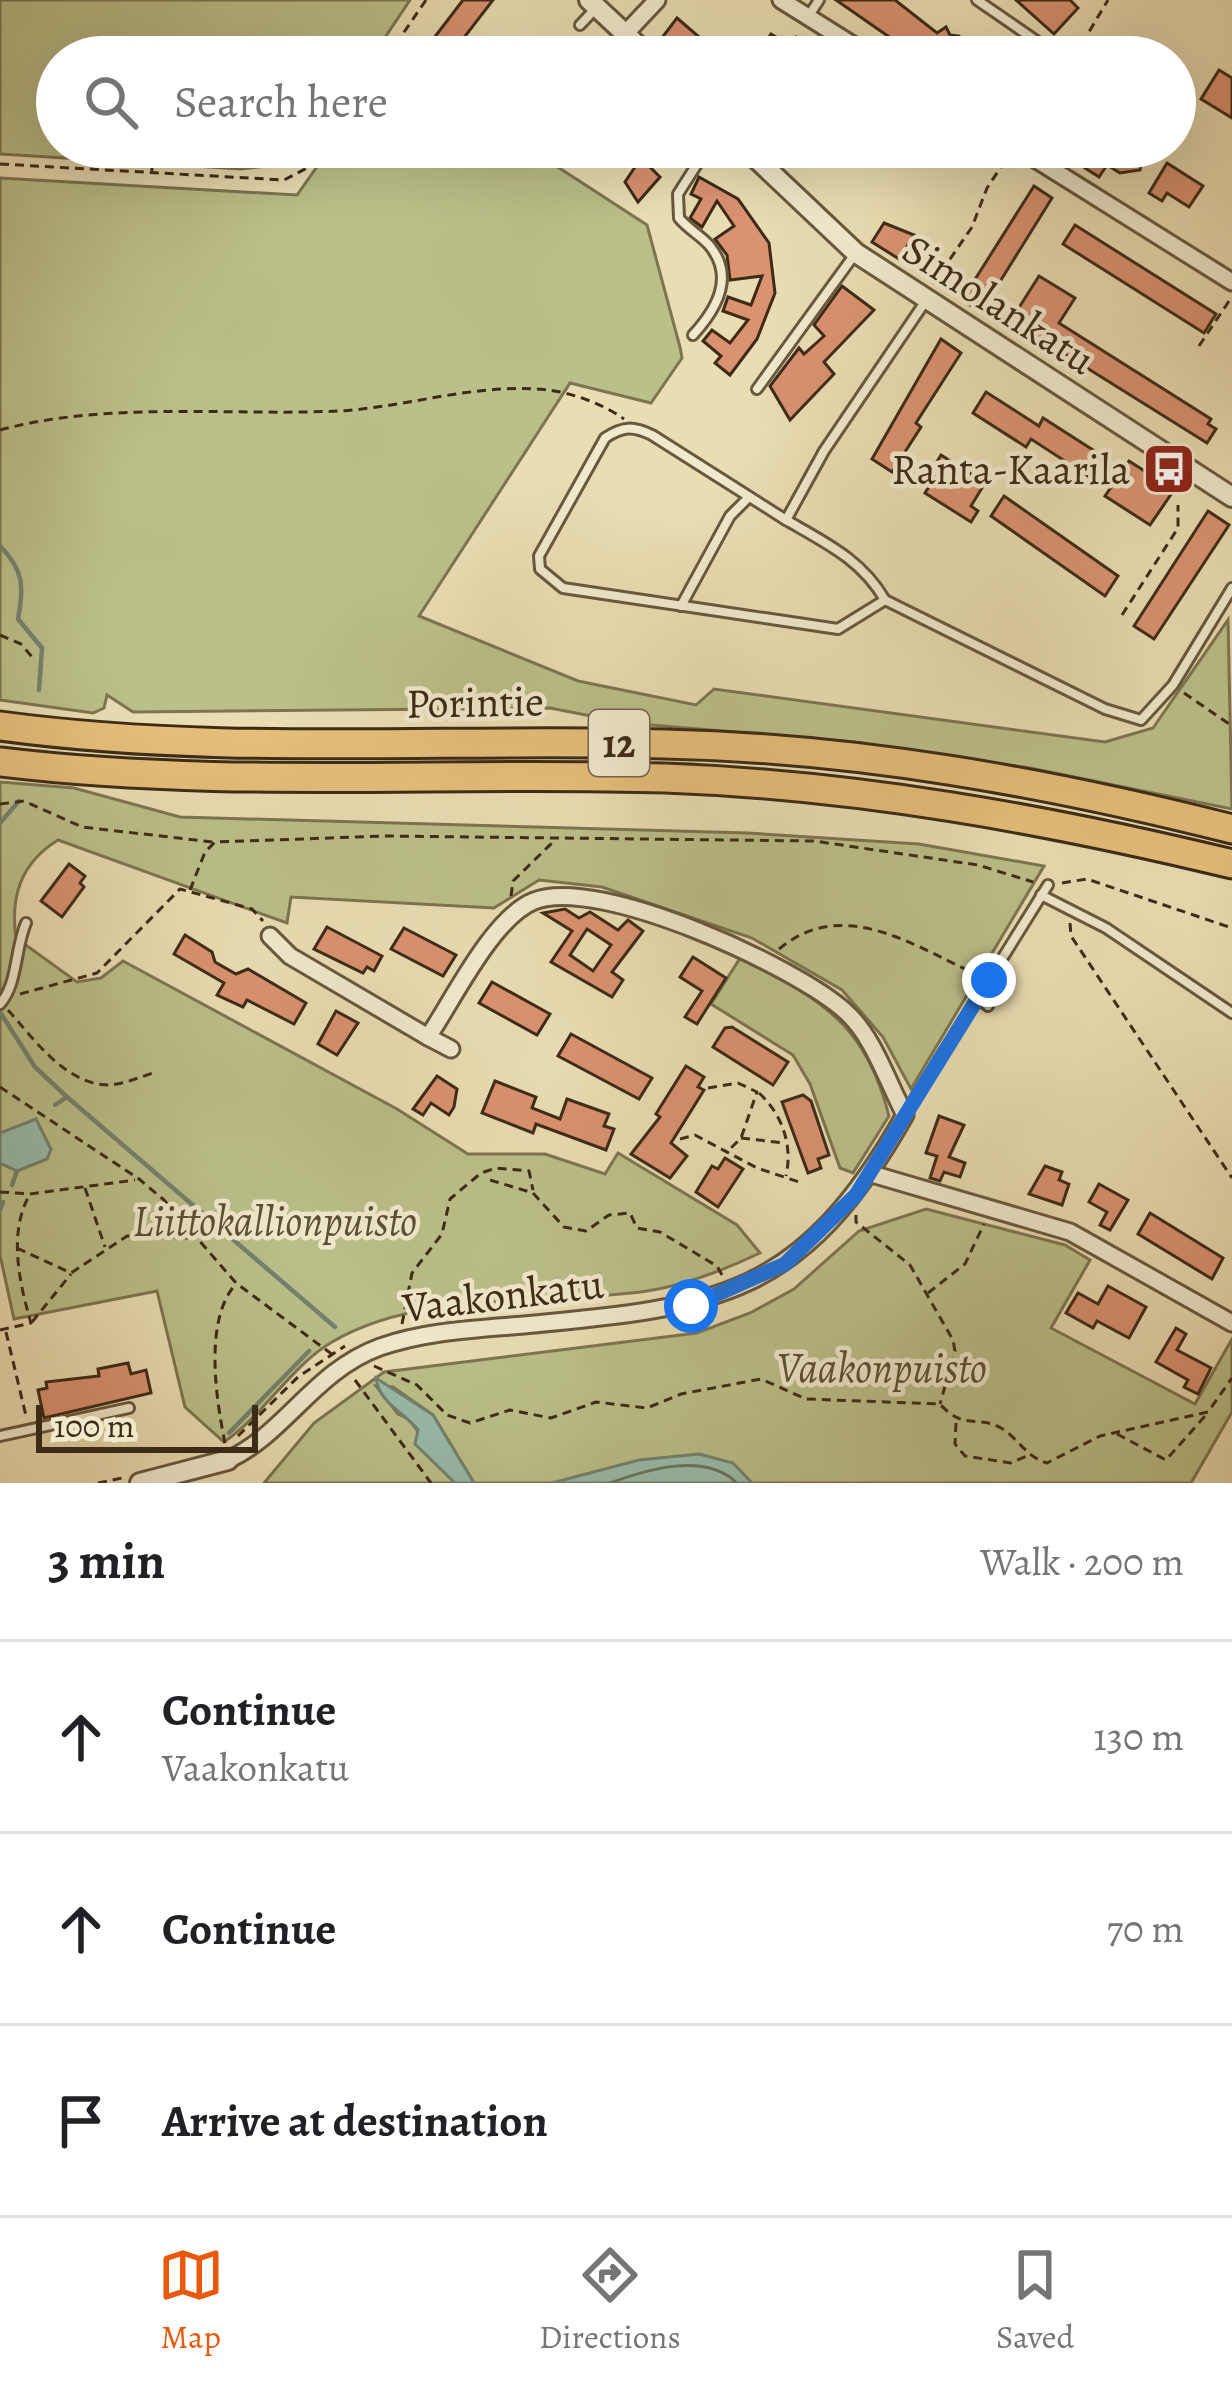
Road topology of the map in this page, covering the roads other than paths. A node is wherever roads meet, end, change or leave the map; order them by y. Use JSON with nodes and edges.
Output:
{"nodes":[{"id":1,"x":657,"y":0,"type":"edge"},
{"id":2,"x":781,"y":0,"type":"edge"},
{"id":3,"x":819,"y":0,"type":"edge"},
{"id":4,"x":977,"y":0,"type":"edge"},
{"id":5,"x":593,"y":4,"type":"edge"},
{"id":6,"x":808,"y":17,"type":"junction"},
{"id":7,"x":580,"y":25,"type":"dead end"},
{"id":8,"x":626,"y":34,"type":"joint"},
{"id":9,"x":838,"y":36,"type":"edge"},
{"id":10,"x":1029,"y":36,"type":"edge"},
{"id":11,"x":695,"y":168,"type":"edge"},
{"id":12,"x":766,"y":168,"type":"edge"},
{"id":13,"x":1049,"y":168,"type":"edge"},
{"id":14,"x":856,"y":253,"type":"junction"},
{"id":15,"x":1232,"y":282,"type":"edge"},
{"id":16,"x":924,"y":299,"type":"junction"},
{"id":17,"x":693,"y":335,"type":"dead end"},
{"id":18,"x":757,"y":389,"type":"dead end"},
{"id":19,"x":1232,"y":497,"type":"edge"},
{"id":20,"x":748,"y":499,"type":"junction"},
{"id":21,"x":786,"y":520,"type":"junction"},
{"id":22,"x":1232,"y":588,"type":"edge"},
{"id":23,"x":885,"y":601,"type":"junction"},
{"id":24,"x":681,"y":606,"type":"junction"},
{"id":25,"x":0,"y":727,"type":"edge"},
{"id":26,"x":0,"y":762,"type":"edge"},
{"id":27,"x":1232,"y":829,"type":"edge"},
{"id":28,"x":1232,"y":864,"type":"edge"},
{"id":29,"x":26,"y":923,"type":"dead end"},
{"id":30,"x":270,"y":936,"type":"road end"},
{"id":31,"x":977,"y":998,"type":"junction"},
{"id":32,"x":3,"y":1001,"type":"edge"},
{"id":33,"x":988,"y":1006,"type":"dead end"},
{"id":34,"x":1232,"y":1013,"type":"edge"},
{"id":35,"x":428,"y":1037,"type":"junction"},
{"id":36,"x":452,"y":1049,"type":"dead end"},
{"id":37,"x":905,"y":1114,"type":"junction"},
{"id":38,"x":872,"y":1174,"type":"junction"},
{"id":39,"x":1232,"y":1323,"type":"edge"},
{"id":40,"x":128,"y":1408,"type":"dead end"},
{"id":41,"x":0,"y":1436,"type":"edge"},
{"id":42,"x":226,"y":1454,"type":"joint"},
{"id":43,"x":140,"y":1483,"type":"edge"}],
"edges":[{"from":1,"to":8,"type":"street"},
{"from":2,"to":6,"type":"street"},
{"from":3,"to":6,"type":"lane"},
{"from":4,"to":10,"type":"lane"},
{"from":5,"to":7,"type":"lane"},
{"from":5,"to":8,"type":"street"},
{"from":6,"to":9,"type":"street"},
{"from":11,"to":17,"type":"lane"},
{"from":12,"to":14,"type":"street","name":"Simolankatu"},
{"from":13,"to":15,"type":"street"},
{"from":14,"to":16,"type":"street","name":"Simolankatu"},
{"from":14,"to":18,"type":"lane"},
{"from":16,"to":19,"type":"street","name":"Simolankatu"},
{"from":16,"to":21,"type":"lane"},
{"from":20,"to":21,"type":"lane"},
{"from":20,"to":24,"type":"lane"},
{"from":20,"to":24,"type":"lane"},
{"from":21,"to":23,"type":"lane"},
{"from":22,"to":23,"type":"lane"},
{"from":23,"to":24,"type":"lane"},
{"from":25,"to":27,"type":"highway","name":"Porintie","number":"12"},
{"from":26,"to":28,"type":"highway","name":"Porintie","number":"12"},
{"from":29,"to":32,"type":"lane"},
{"from":30,"to":35,"type":"street"},
{"from":31,"to":33,"type":"lane"},
{"from":31,"to":34,"type":"lane"},
{"from":31,"to":37,"type":"lane"},
{"from":35,"to":36,"type":"street"},
{"from":35,"to":37,"type":"street"},
{"from":37,"to":38,"type":"street","name":"Vaakonkatu"},
{"from":38,"to":39,"type":"street"},
{"from":38,"to":42,"type":"street","name":"Vaakonkatu"},
{"from":40,"to":41,"type":"lane"},
{"from":42,"to":43,"type":"street","name":"Vaakonkatu"}]}
